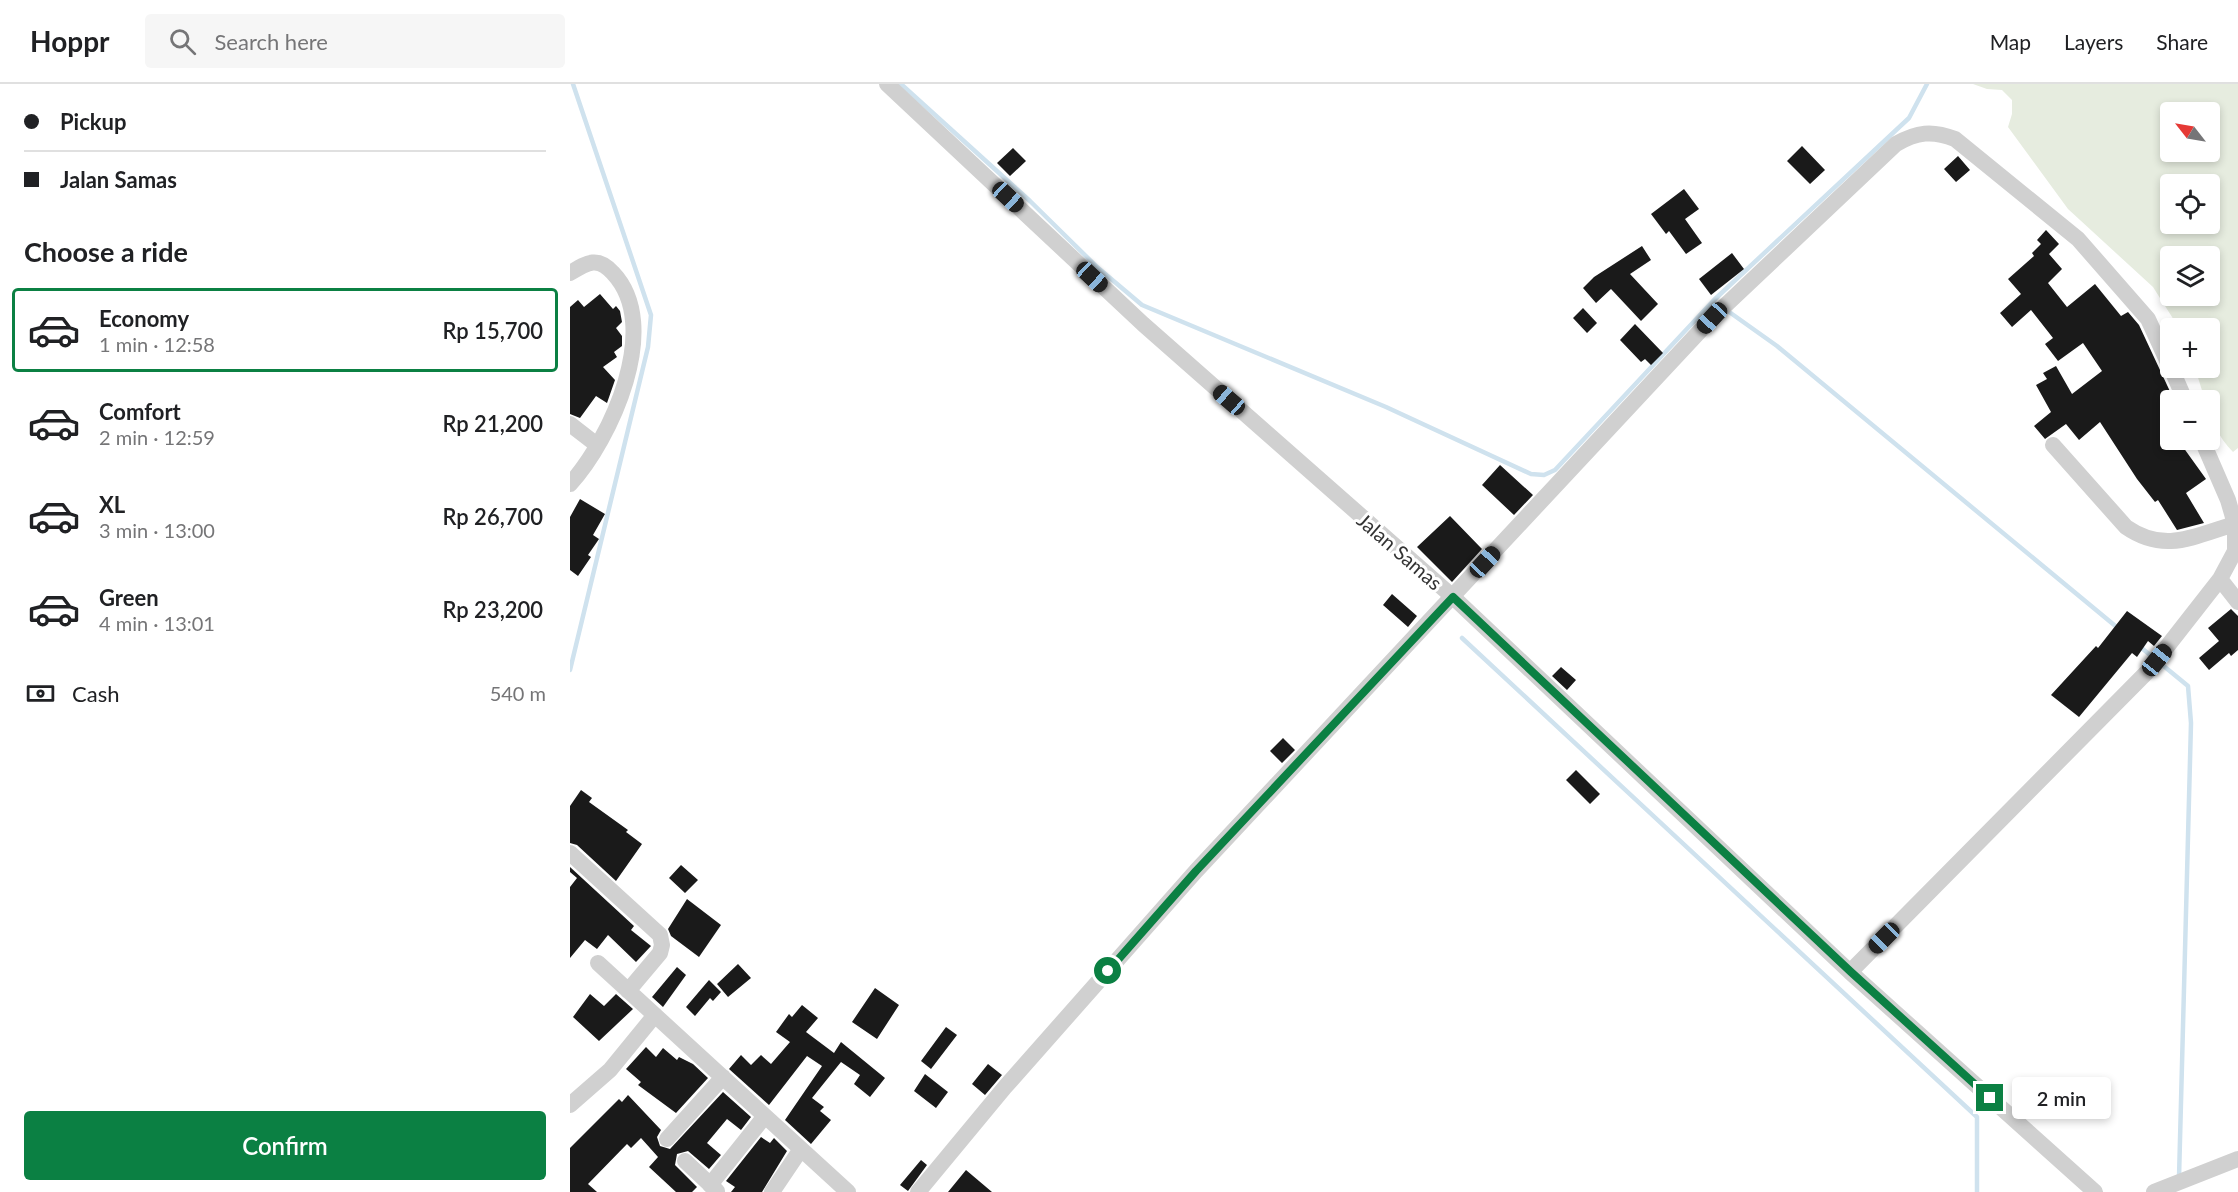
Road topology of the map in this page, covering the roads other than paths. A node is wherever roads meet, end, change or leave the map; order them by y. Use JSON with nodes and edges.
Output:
{"nodes":[{"id":1,"x":887,"y":84,"type":"edge"},
{"id":2,"x":570,"y":273,"type":"edge"},
{"id":3,"x":2160,"y":344,"type":"edge"},
{"id":4,"x":570,"y":424,"type":"edge"},
{"id":5,"x":597,"y":445,"type":"junction"},
{"id":6,"x":2053,"y":445,"type":"dead end"},
{"id":7,"x":2206,"y":450,"type":"edge"},
{"id":8,"x":570,"y":484,"type":"edge"},
{"id":9,"x":2236,"y":533,"type":"edge"},
{"id":10,"x":2220,"y":579,"type":"junction"},
{"id":11,"x":1453,"y":597,"type":"junction"},
{"id":12,"x":2238,"y":602,"type":"edge"},
{"id":13,"x":570,"y":853,"type":"edge"},
{"id":14,"x":598,"y":963,"type":"dead end"},
{"id":15,"x":1851,"y":972,"type":"junction"},
{"id":16,"x":628,"y":990,"type":"junction"},
{"id":17,"x":655,"y":1015,"type":"junction"},
{"id":18,"x":723,"y":1077,"type":"junction"},
{"id":19,"x":570,"y":1106,"type":"edge"},
{"id":20,"x":765,"y":1116,"type":"junction"},
{"id":21,"x":667,"y":1139,"type":"dead end"},
{"id":22,"x":801,"y":1149,"type":"junction"},
{"id":23,"x":2238,"y":1159,"type":"edge"},
{"id":24,"x":685,"y":1161,"type":"dead end"},
{"id":25,"x":714,"y":1189,"type":"edge"},
{"id":26,"x":2160,"y":1190,"type":"edge"},
{"id":27,"x":772,"y":1192,"type":"edge"},
{"id":28,"x":848,"y":1192,"type":"edge"},
{"id":29,"x":918,"y":1192,"type":"edge"},
{"id":30,"x":2095,"y":1192,"type":"edge"}],
"edges":[{"from":1,"to":11,"type":"street","name":"Jalan Samas"},
{"from":2,"to":5,"type":"street"},
{"from":3,"to":11,"type":"street"},
{"from":4,"to":5,"type":"street"},
{"from":5,"to":8,"type":"street"},
{"from":6,"to":9,"type":"street"},
{"from":7,"to":9,"type":"street"},
{"from":9,"to":10,"type":"street"},
{"from":10,"to":12,"type":"street"},
{"from":10,"to":15,"type":"street"},
{"from":11,"to":15,"type":"street","name":"Jalan Samas"},
{"from":11,"to":29,"type":"street"},
{"from":13,"to":16,"type":"street"},
{"from":14,"to":16,"type":"street"},
{"from":15,"to":30,"type":"street","name":"Jalan Samas"},
{"from":16,"to":17,"type":"street"},
{"from":17,"to":18,"type":"street"},
{"from":17,"to":19,"type":"street"},
{"from":18,"to":20,"type":"street"},
{"from":18,"to":21,"type":"street"},
{"from":20,"to":22,"type":"street"},
{"from":20,"to":25,"type":"street"},
{"from":22,"to":27,"type":"street"},
{"from":22,"to":28,"type":"street"},
{"from":23,"to":26,"type":"street"},
{"from":24,"to":25,"type":"street"}]}
